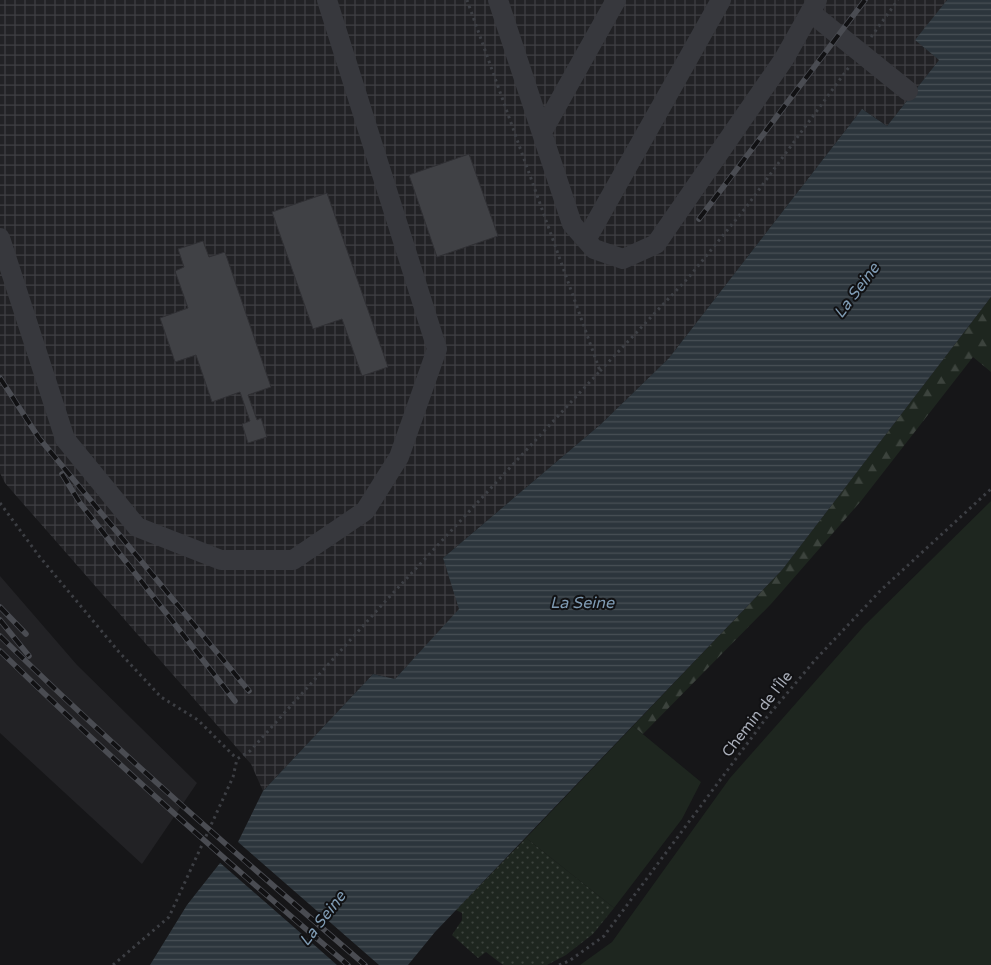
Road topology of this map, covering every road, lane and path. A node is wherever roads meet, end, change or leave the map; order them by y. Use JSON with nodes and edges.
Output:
{"nodes":[{"id":1,"x":327,"y":0,"type":"edge"},
{"id":2,"x":467,"y":0,"type":"edge"},
{"id":3,"x":616,"y":0,"type":"edge"},
{"id":4,"x":721,"y":0,"type":"edge"},
{"id":5,"x":898,"y":0,"type":"edge"},
{"id":6,"x":501,"y":2,"type":"edge"},
{"id":7,"x":814,"y":6,"type":"edge"},
{"id":8,"x":860,"y":52,"type":"junction"},
{"id":9,"x":908,"y":91,"type":"dead end"},
{"id":10,"x":542,"y":132,"type":"junction"},
{"id":11,"x":0,"y":238,"type":"edge"},
{"id":12,"x":586,"y":240,"type":"junction"},
{"id":13,"x":600,"y":371,"type":"junction"},
{"id":14,"x":991,"y":489,"type":"edge"},
{"id":15,"x":0,"y":504,"type":"edge"},
{"id":16,"x":237,"y":759,"type":"junction"},
{"id":17,"x":113,"y":965,"type":"edge"},
{"id":18,"x":559,"y":965,"type":"edge"}],
"edges":[{"from":1,"to":11,"type":"lane"},
{"from":2,"to":13,"type":"path"},
{"from":3,"to":10,"type":"lane"},
{"from":4,"to":12,"type":"lane"},
{"from":5,"to":8,"type":"path"},
{"from":6,"to":10,"type":"lane"},
{"from":7,"to":8,"type":"lane"},
{"from":7,"to":12,"type":"lane"},
{"from":8,"to":9,"type":"lane"},
{"from":8,"to":13,"type":"path"},
{"from":10,"to":12,"type":"lane"},
{"from":13,"to":16,"type":"path"},
{"from":14,"to":18,"type":"path","name":"Chemin de l'Île"},
{"from":15,"to":16,"type":"path"},
{"from":16,"to":17,"type":"path"}]}
